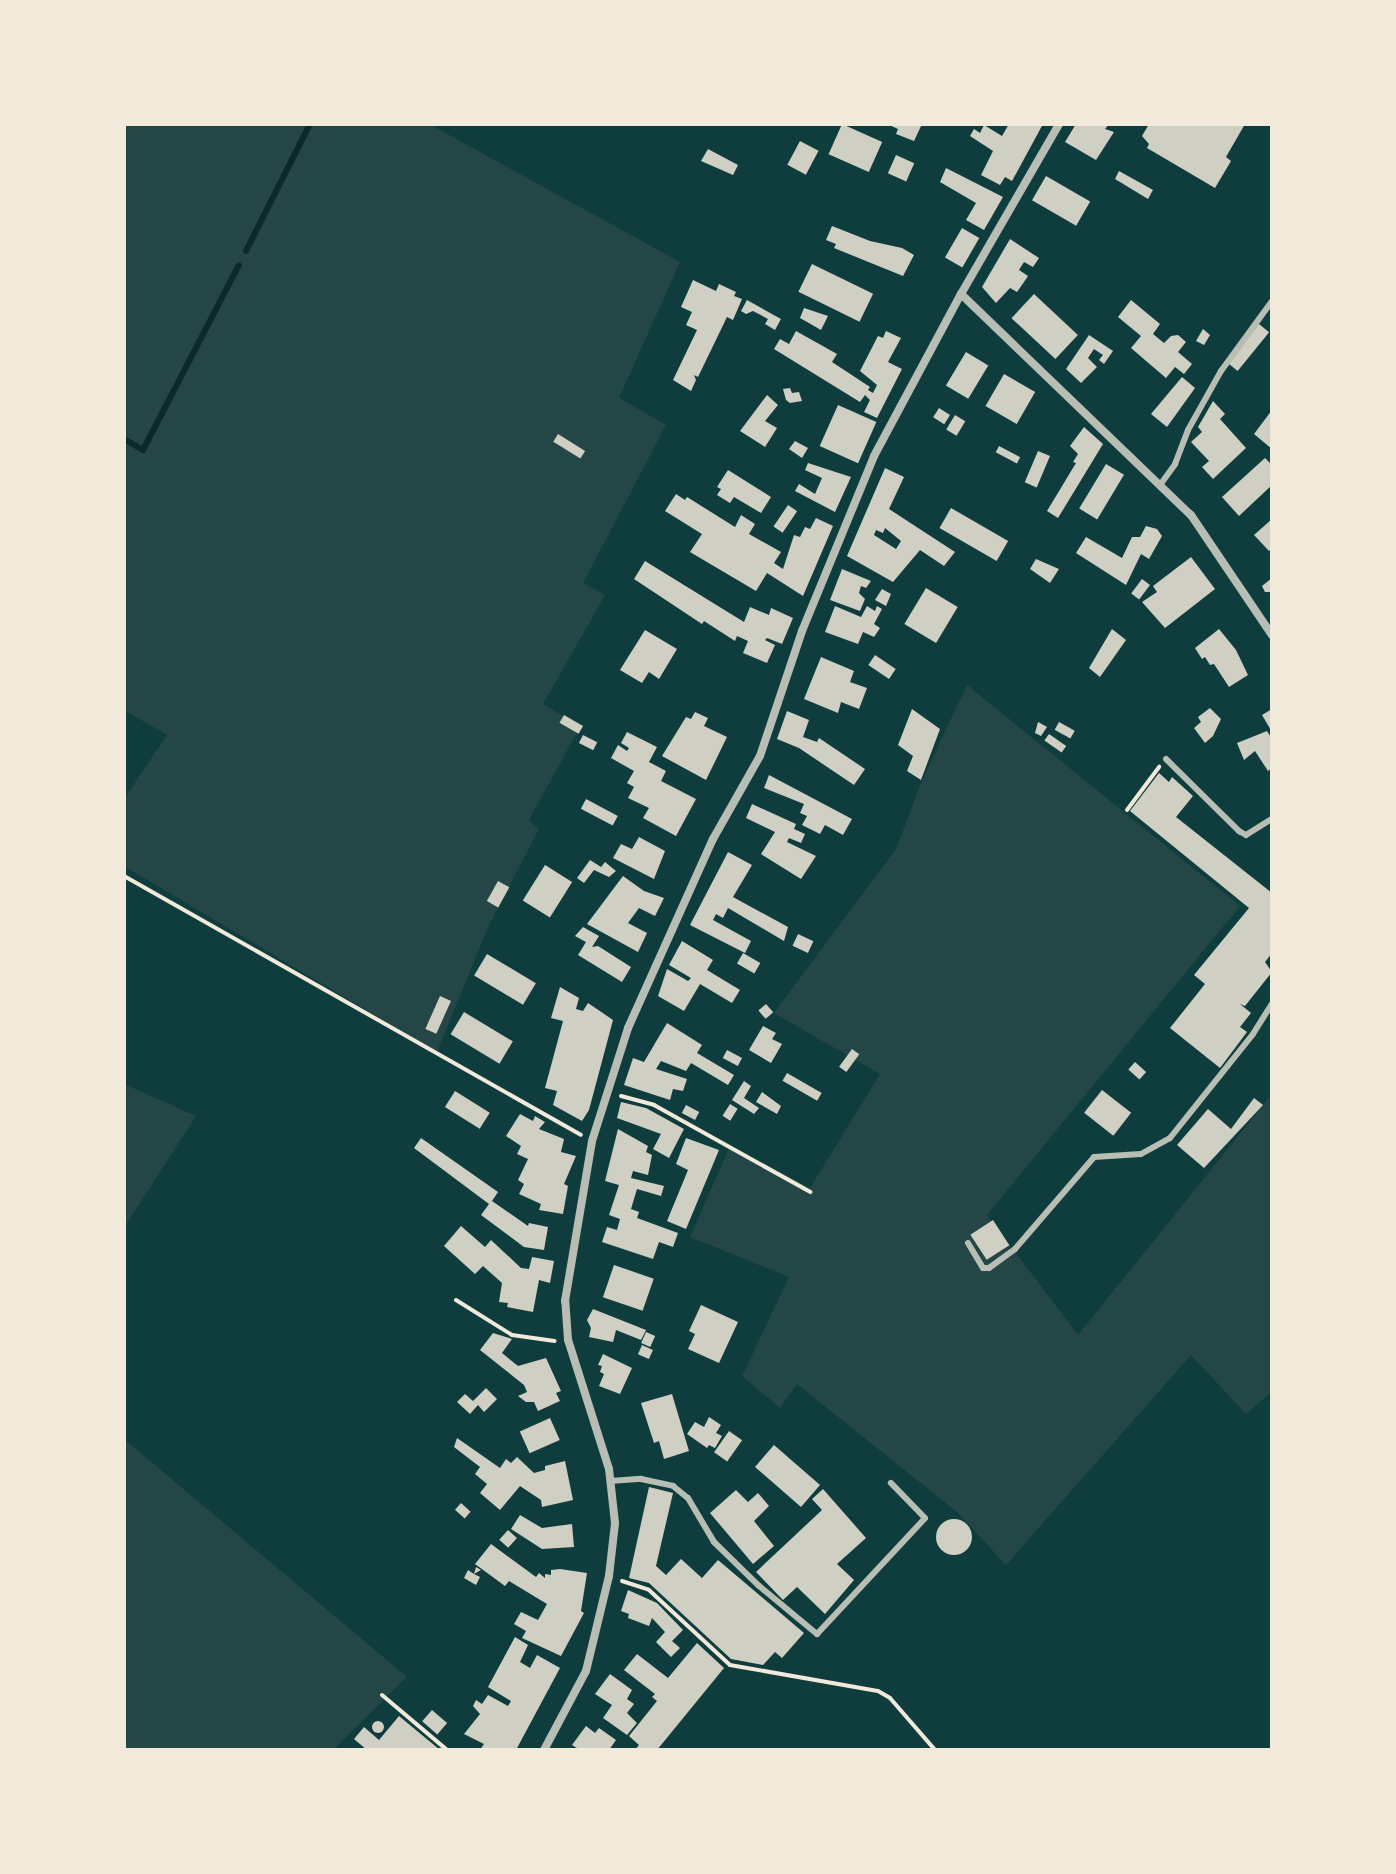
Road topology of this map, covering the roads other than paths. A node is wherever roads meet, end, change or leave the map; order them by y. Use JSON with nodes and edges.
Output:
{"nodes":[{"id":1,"x":1059,"y":124,"type":"edge"},
{"id":2,"x":961,"y":294,"type":"junction"},
{"id":3,"x":1272,"y":301,"type":"edge"},
{"id":4,"x":1160,"y":485,"type":"junction"},
{"id":5,"x":1272,"y":635,"type":"edge"},
{"id":6,"x":1166,"y":759,"type":"road end"},
{"id":7,"x":1272,"y":819,"type":"edge"},
{"id":8,"x":1272,"y":1004,"type":"edge"},
{"id":9,"x":968,"y":1243,"type":"dead end"},
{"id":10,"x":610,"y":1481,"type":"junction"},
{"id":11,"x":891,"y":1483,"type":"dead end"},
{"id":12,"x":544,"y":1750,"type":"edge"}],
"edges":[{"from":1,"to":2,"type":"street"},
{"from":2,"to":4,"type":"street"},
{"from":2,"to":10,"type":"street"},
{"from":3,"to":4,"type":"lane"},
{"from":4,"to":5,"type":"street"},
{"from":6,"to":7,"type":"lane"},
{"from":8,"to":9,"type":"lane"},
{"from":10,"to":11,"type":"lane"},
{"from":10,"to":12,"type":"street"}]}
